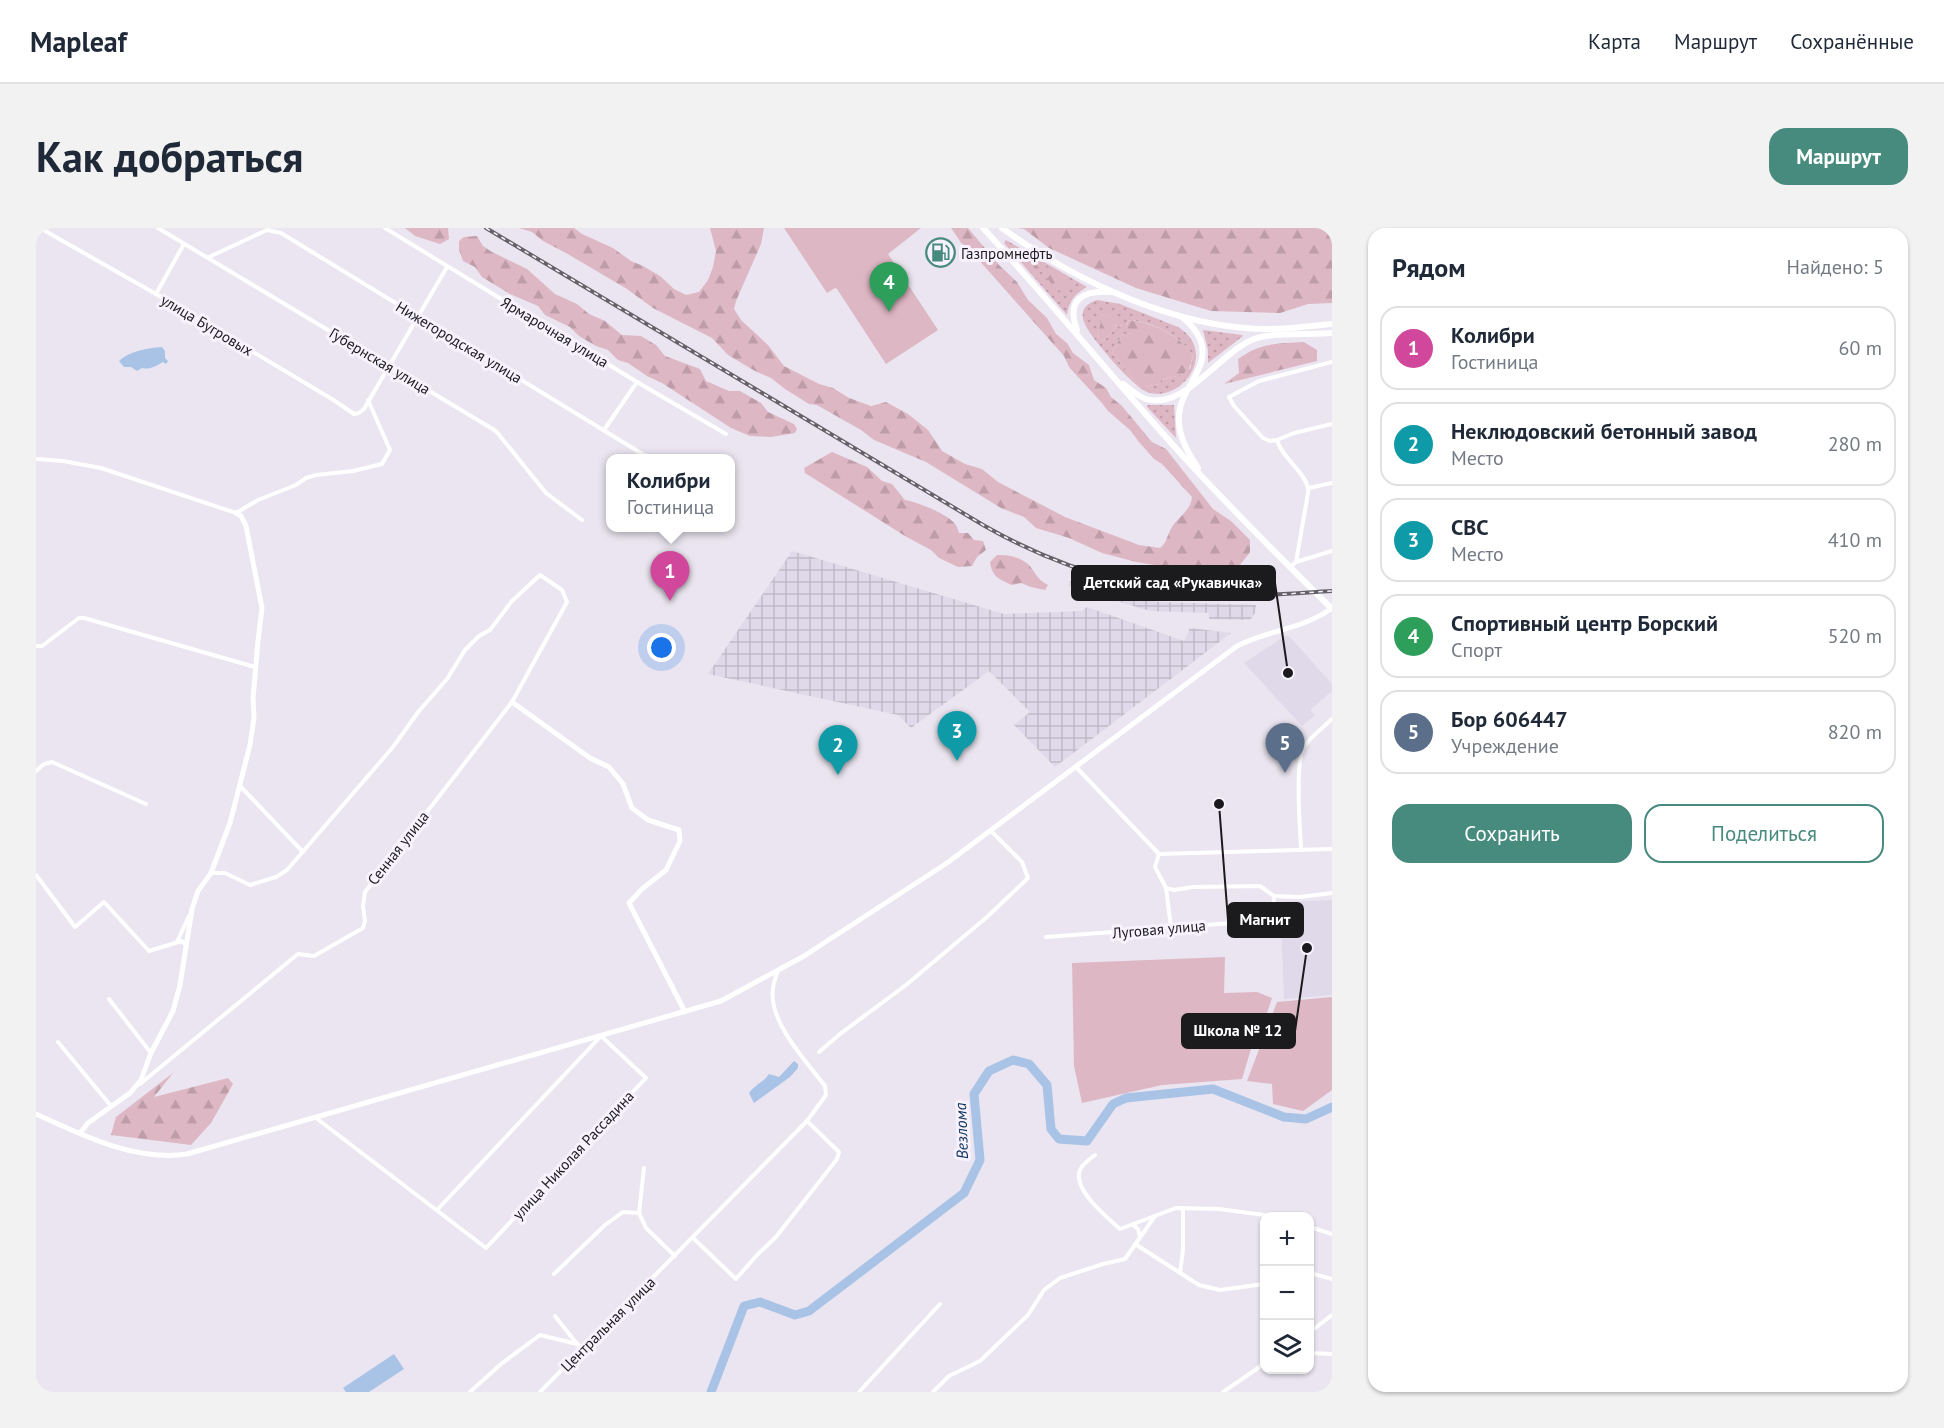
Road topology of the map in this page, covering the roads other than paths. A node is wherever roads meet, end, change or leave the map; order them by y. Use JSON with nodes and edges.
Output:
{"nodes":[{"id":1,"x":40,"y":228,"type":"edge"},
{"id":2,"x":158,"y":228,"type":"edge"},
{"id":3,"x":385,"y":228,"type":"edge"},
{"id":4,"x":983,"y":228,"type":"edge"},
{"id":5,"x":1002,"y":228,"type":"edge"},
{"id":6,"x":184,"y":244,"type":"junction"},
{"id":7,"x":209,"y":257,"type":"junction"},
{"id":8,"x":447,"y":267,"type":"junction"},
{"id":9,"x":1114,"y":292,"type":"junction"},
{"id":10,"x":156,"y":294,"type":"junction"},
{"id":11,"x":1178,"y":315,"type":"junction"},
{"id":12,"x":418,"y":317,"type":"junction"},
{"id":13,"x":1332,"y":324,"type":"edge"},
{"id":14,"x":1332,"y":333,"type":"edge"},
{"id":15,"x":1078,"y":335,"type":"junction"},
{"id":16,"x":1332,"y":362,"type":"edge"},
{"id":17,"x":388,"y":366,"type":"junction"},
{"id":18,"x":1115,"y":378,"type":"junction"},
{"id":19,"x":637,"y":382,"type":"junction"},
{"id":20,"x":1191,"y":385,"type":"junction"},
{"id":21,"x":368,"y":400,"type":"junction"},
{"id":22,"x":1332,"y":424,"type":"edge"},
{"id":23,"x":604,"y":430,"type":"junction"},
{"id":24,"x":726,"y":434,"type":"dead end"},
{"id":25,"x":1277,"y":440,"type":"junction"},
{"id":26,"x":642,"y":454,"type":"edge"},
{"id":27,"x":36,"y":459,"type":"edge"},
{"id":28,"x":1206,"y":481,"type":"junction"},
{"id":29,"x":1332,"y":483,"type":"edge"},
{"id":30,"x":1309,"y":488,"type":"junction"},
{"id":31,"x":236,"y":513,"type":"junction"},
{"id":32,"x":582,"y":520,"type":"dead end"},
{"id":33,"x":1332,"y":551,"type":"edge"},
{"id":34,"x":1296,"y":562,"type":"junction"},
{"id":35,"x":1290,"y":567,"type":"junction"},
{"id":36,"x":1332,"y":608,"type":"edge"},
{"id":37,"x":36,"y":646,"type":"edge"},
{"id":38,"x":256,"y":668,"type":"junction"},
{"id":39,"x":512,"y":702,"type":"junction"},
{"id":40,"x":1332,"y":719,"type":"edge"},
{"id":41,"x":1076,"y":767,"type":"junction"},
{"id":42,"x":36,"y":771,"type":"edge"},
{"id":43,"x":240,"y":786,"type":"junction"},
{"id":44,"x":146,"y":804,"type":"dead end"},
{"id":45,"x":991,"y":831,"type":"junction"},
{"id":46,"x":1301,"y":848,"type":"junction"},
{"id":47,"x":1332,"y":849,"type":"edge"},
{"id":48,"x":303,"y":852,"type":"junction"},
{"id":49,"x":1159,"y":854,"type":"junction"},
{"id":50,"x":211,"y":873,"type":"junction"},
{"id":51,"x":36,"y":875,"type":"edge"},
{"id":52,"x":1166,"y":888,"type":"junction"},
{"id":53,"x":1332,"y":893,"type":"edge"},
{"id":54,"x":1274,"y":896,"type":"junction"},
{"id":55,"x":192,"y":909,"type":"junction"},
{"id":56,"x":1171,"y":927,"type":"junction"},
{"id":57,"x":1046,"y":938,"type":"dead end"},
{"id":58,"x":176,"y":943,"type":"junction"},
{"id":59,"x":186,"y":945,"type":"junction"},
{"id":60,"x":779,"y":969,"type":"junction"},
{"id":61,"x":109,"y":999,"type":"dead end"},
{"id":62,"x":685,"y":1012,"type":"junction"},
{"id":63,"x":58,"y":1042,"type":"dead end"},
{"id":64,"x":819,"y":1052,"type":"dead end"},
{"id":65,"x":151,"y":1053,"type":"junction"},
{"id":66,"x":136,"y":1087,"type":"junction"},
{"id":67,"x":112,"y":1107,"type":"junction"},
{"id":68,"x":36,"y":1114,"type":"edge"},
{"id":69,"x":315,"y":1117,"type":"junction"},
{"id":70,"x":807,"y":1121,"type":"junction"},
{"id":71,"x":80,"y":1133,"type":"junction"},
{"id":72,"x":1095,"y":1155,"type":"dead end"},
{"id":73,"x":644,"y":1168,"type":"dead end"},
{"id":74,"x":1183,"y":1208,"type":"junction"},
{"id":75,"x":437,"y":1210,"type":"junction"},
{"id":76,"x":639,"y":1213,"type":"junction"},
{"id":77,"x":1260,"y":1214,"type":"edge"},
{"id":78,"x":1155,"y":1216,"type":"junction"},
{"id":79,"x":1133,"y":1225,"type":"junction"},
{"id":80,"x":1314,"y":1228,"type":"edge"},
{"id":81,"x":1332,"y":1234,"type":"edge"},
{"id":82,"x":693,"y":1238,"type":"junction"},
{"id":83,"x":1140,"y":1238,"type":"junction"},
{"id":84,"x":1135,"y":1244,"type":"junction"},
{"id":85,"x":675,"y":1256,"type":"junction"},
{"id":86,"x":1180,"y":1273,"type":"junction"},
{"id":87,"x":554,"y":1274,"type":"dead end"},
{"id":88,"x":1314,"y":1274,"type":"edge"},
{"id":89,"x":1332,"y":1279,"type":"edge"},
{"id":90,"x":1260,"y":1285,"type":"edge"},
{"id":91,"x":940,"y":1304,"type":"dead end"},
{"id":92,"x":1332,"y":1315,"type":"edge"},
{"id":93,"x":555,"y":1316,"type":"dead end"},
{"id":94,"x":1314,"y":1329,"type":"edge"},
{"id":95,"x":577,"y":1344,"type":"junction"},
{"id":96,"x":584,"y":1348,"type":"junction"},
{"id":97,"x":1314,"y":1353,"type":"edge"},
{"id":98,"x":1332,"y":1354,"type":"edge"},
{"id":99,"x":1260,"y":1367,"type":"edge"},
{"id":100,"x":470,"y":1392,"type":"edge"},
{"id":101,"x":540,"y":1392,"type":"edge"},
{"id":102,"x":858,"y":1392,"type":"edge"},
{"id":103,"x":933,"y":1392,"type":"edge"},
{"id":104,"x":1223,"y":1392,"type":"edge"}],
"edges":[{"from":1,"to":10,"type":"street","name":"улица Бугровых"},
{"from":2,"to":6,"type":"street","name":"Губернская улица"},
{"from":3,"to":8,"type":"street","name":"Ярмарочная улица"},
{"from":4,"to":15,"type":"main road"},
{"from":5,"to":9,"type":"main road"},
{"from":6,"to":7,"type":"street","name":"Губернская улица"},
{"from":6,"to":10,"type":"street"},
{"from":7,"to":12,"type":"street","name":"Нижегородская улица"},
{"from":7,"to":17,"type":"street","name":"Губернская улица"},
{"from":8,"to":12,"type":"street"},
{"from":8,"to":19,"type":"street","name":"Ярмарочная улица"},
{"from":9,"to":11,"type":"main road"},
{"from":9,"to":15,"type":"main road"},
{"from":10,"to":21,"type":"street","name":"улица Бугровых"},
{"from":11,"to":13,"type":"main road"},
{"from":11,"to":20,"type":"main road"},
{"from":12,"to":17,"type":"street"},
{"from":12,"to":23,"type":"street","name":"Нижегородская улица"},
{"from":14,"to":20,"type":"main road"},
{"from":15,"to":18,"type":"main road"},
{"from":16,"to":25,"type":"street"},
{"from":17,"to":21,"type":"street"},
{"from":17,"to":32,"type":"street","name":"Губернская улица"},
{"from":18,"to":20,"type":"main road"},
{"from":18,"to":28,"type":"main road"},
{"from":19,"to":23,"type":"street"},
{"from":19,"to":24,"type":"street","name":"Ярмарочная улица"},
{"from":20,"to":28,"type":"main road"},
{"from":21,"to":31,"type":"street"},
{"from":22,"to":25,"type":"street"},
{"from":23,"to":26,"type":"street","name":"Нижегородская улица"},
{"from":25,"to":30,"type":"street"},
{"from":27,"to":31,"type":"street"},
{"from":28,"to":35,"type":"main road"},
{"from":29,"to":30,"type":"street"},
{"from":30,"to":34,"type":"street"},
{"from":31,"to":38,"type":"street"},
{"from":33,"to":34,"type":"street"},
{"from":34,"to":35,"type":"street"},
{"from":35,"to":36,"type":"main road"},
{"from":36,"to":41,"type":"street"},
{"from":37,"to":38,"type":"street"},
{"from":38,"to":43,"type":"street"},
{"from":39,"to":48,"type":"street","name":"Сенная улица"},
{"from":39,"to":62,"type":"street"},
{"from":39,"to":66,"type":"street","name":"Сенная улица"},
{"from":40,"to":46,"type":"street"},
{"from":41,"to":45,"type":"street"},
{"from":41,"to":49,"type":"street"},
{"from":42,"to":44,"type":"street"},
{"from":43,"to":48,"type":"street"},
{"from":43,"to":50,"type":"street"},
{"from":45,"to":60,"type":"street"},
{"from":45,"to":64,"type":"street"},
{"from":46,"to":47,"type":"street"},
{"from":46,"to":49,"type":"street"},
{"from":48,"to":50,"type":"street"},
{"from":49,"to":52,"type":"street"},
{"from":50,"to":55,"type":"street"},
{"from":51,"to":58,"type":"street"},
{"from":52,"to":54,"type":"street"},
{"from":52,"to":56,"type":"street"},
{"from":53,"to":54,"type":"street"},
{"from":54,"to":56,"type":"street","name":"Луговая улица"},
{"from":55,"to":58,"type":"street"},
{"from":55,"to":59,"type":"street"},
{"from":56,"to":57,"type":"street","name":"Луговая улица"},
{"from":58,"to":59,"type":"street"},
{"from":59,"to":65,"type":"street"},
{"from":60,"to":62,"type":"street"},
{"from":60,"to":70,"type":"street","name":"Центральная улица"},
{"from":61,"to":65,"type":"street"},
{"from":62,"to":69,"type":"street"},
{"from":63,"to":67,"type":"street"},
{"from":65,"to":66,"type":"street"},
{"from":66,"to":67,"type":"street"},
{"from":67,"to":71,"type":"street"},
{"from":68,"to":71,"type":"street"},
{"from":69,"to":71,"type":"street"},
{"from":69,"to":75,"type":"street","name":"улица Николая Рассадина"},
{"from":70,"to":82,"type":"street","name":"Центральная улица"},
{"from":70,"to":82,"type":"street"},
{"from":72,"to":79,"type":"street"},
{"from":73,"to":76,"type":"street"},
{"from":74,"to":77,"type":"street"},
{"from":74,"to":78,"type":"street"},
{"from":74,"to":86,"type":"street"},
{"from":75,"to":75,"type":"street","name":"улица Николая Рассадина"},
{"from":76,"to":85,"type":"street"},
{"from":76,"to":87,"type":"street"},
{"from":78,"to":79,"type":"street"},
{"from":78,"to":83,"type":"street"},
{"from":79,"to":83,"type":"street"},
{"from":80,"to":81,"type":"street"},
{"from":82,"to":85,"type":"street","name":"Центральная улица"},
{"from":83,"to":84,"type":"street"},
{"from":84,"to":86,"type":"street"},
{"from":84,"to":103,"type":"street"},
{"from":85,"to":96,"type":"street","name":"Центральная улица"},
{"from":86,"to":90,"type":"street"},
{"from":88,"to":89,"type":"street"},
{"from":91,"to":102,"type":"street"},
{"from":92,"to":94,"type":"street"},
{"from":93,"to":95,"type":"street"},
{"from":95,"to":96,"type":"street"},
{"from":95,"to":100,"type":"street"},
{"from":96,"to":101,"type":"street","name":"Центральная улица"},
{"from":97,"to":98,"type":"street"},
{"from":99,"to":104,"type":"street"}]}
